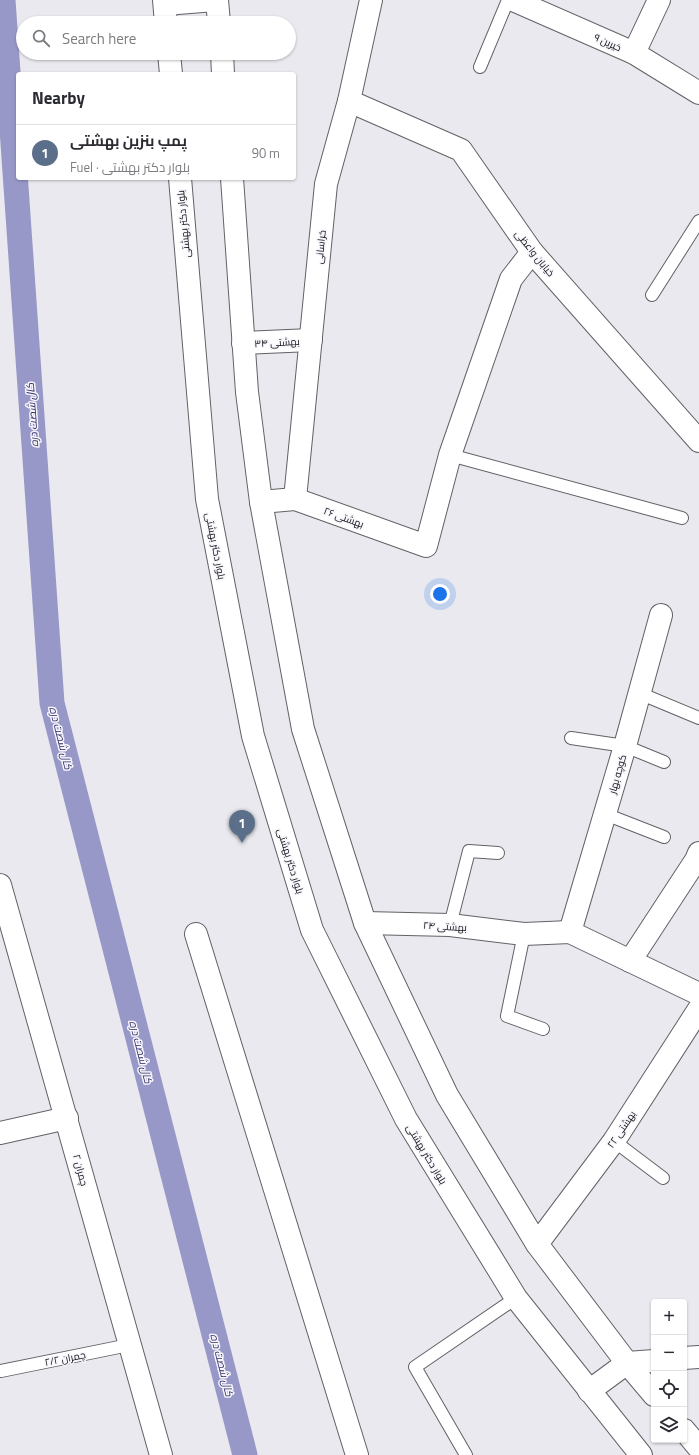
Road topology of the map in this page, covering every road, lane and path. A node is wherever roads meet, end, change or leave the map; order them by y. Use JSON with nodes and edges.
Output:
{"nodes":[{"id":1,"x":216,"y":0,"type":"edge"},
{"id":2,"x":371,"y":0,"type":"edge"},
{"id":3,"x":508,"y":0,"type":"edge"},
{"id":4,"x":513,"y":0,"type":"edge"},
{"id":5,"x":659,"y":0,"type":"edge"},
{"id":6,"x":165,"y":9,"type":"edge"},
{"id":7,"x":218,"y":16,"type":"edge"},
{"id":8,"x":634,"y":54,"type":"junction"},
{"id":9,"x":170,"y":60,"type":"edge"},
{"id":10,"x":222,"y":60,"type":"edge"},
{"id":11,"x":480,"y":67,"type":"dead end"},
{"id":12,"x":171,"y":72,"type":"edge"},
{"id":13,"x":223,"y":72,"type":"edge"},
{"id":14,"x":699,"y":93,"type":"edge"},
{"id":15,"x":349,"y":102,"type":"junction"},
{"id":16,"x":180,"y":180,"type":"edge"},
{"id":17,"x":232,"y":180,"type":"edge"},
{"id":18,"x":699,"y":221,"type":"edge"},
{"id":19,"x":532,"y":252,"type":"junction"},
{"id":20,"x":652,"y":295,"type":"dead end"},
{"id":21,"x":311,"y":340,"type":"junction"},
{"id":22,"x":243,"y":343,"type":"junction"},
{"id":23,"x":699,"y":441,"type":"edge"},
{"id":24,"x":450,"y":455,"type":"junction"},
{"id":25,"x":295,"y":499,"type":"junction"},
{"id":26,"x":261,"y":502,"type":"junction"},
{"id":27,"x":682,"y":518,"type":"dead end"},
{"id":28,"x":661,"y":615,"type":"dead end"},
{"id":29,"x":639,"y":693,"type":"junction"},
{"id":30,"x":699,"y":718,"type":"edge"},
{"id":31,"x":571,"y":738,"type":"dead end"},
{"id":32,"x":625,"y":746,"type":"junction"},
{"id":33,"x":664,"y":762,"type":"dead end"},
{"id":34,"x":605,"y":814,"type":"junction"},
{"id":35,"x":664,"y":837,"type":"dead end"},
{"id":36,"x":498,"y":853,"type":"dead end"},
{"id":37,"x":699,"y":853,"type":"edge"},
{"id":38,"x":0,"y":885,"type":"edge"},
{"id":39,"x":365,"y":923,"type":"junction"},
{"id":40,"x":450,"y":925,"type":"junction"},
{"id":41,"x":570,"y":932,"type":"junction"},
{"id":42,"x":196,"y":934,"type":"dead end"},
{"id":43,"x":524,"y":934,"type":"junction"},
{"id":44,"x":630,"y":961,"type":"junction"},
{"id":45,"x":699,"y":994,"type":"edge"},
{"id":46,"x":699,"y":1008,"type":"edge"},
{"id":47,"x":542,"y":1029,"type":"dead end"},
{"id":48,"x":67,"y":1118,"type":"junction"},
{"id":49,"x":0,"y":1133,"type":"edge"},
{"id":50,"x":614,"y":1141,"type":"junction"},
{"id":51,"x":663,"y":1178,"type":"dead end"},
{"id":52,"x":537,"y":1244,"type":"junction"},
{"id":53,"x":516,"y":1298,"type":"junction"},
{"id":54,"x":129,"y":1345,"type":"junction"},
{"id":55,"x":699,"y":1357,"type":"edge"},
{"id":56,"x":687,"y":1358,"type":"edge"},
{"id":57,"x":651,"y":1361,"type":"edge"},
{"id":58,"x":627,"y":1363,"type":"junction"},
{"id":59,"x":1,"y":1371,"type":"dead end"},
{"id":60,"x":589,"y":1390,"type":"junction"},
{"id":61,"x":651,"y":1391,"type":"edge"},
{"id":62,"x":687,"y":1434,"type":"edge"},
{"id":63,"x":699,"y":1448,"type":"edge"},
{"id":64,"x":161,"y":1455,"type":"edge"},
{"id":65,"x":356,"y":1455,"type":"edge"},
{"id":66,"x":466,"y":1455,"type":"edge"},
{"id":67,"x":641,"y":1455,"type":"edge"}],
"edges":[{"from":1,"to":6,"type":"street"},
{"from":1,"to":7,"type":"street"},
{"from":2,"to":15,"type":"street","name":"خراسانی"},
{"from":3,"to":11,"type":"lane"},
{"from":4,"to":8,"type":"street","name":"خیرین ۹"},
{"from":5,"to":8,"type":"street"},
{"from":8,"to":14,"type":"street","name":"خیرین ۹"},
{"from":9,"to":12,"type":"street"},
{"from":10,"to":13,"type":"street"},
{"from":15,"to":19,"type":"street","name":"خیابان واعظی"},
{"from":15,"to":21,"type":"street","name":"خراسانی"},
{"from":16,"to":53,"type":"street","name":"بلوار دکتر بهشتی"},
{"from":17,"to":22,"type":"street"},
{"from":18,"to":20,"type":"lane"},
{"from":19,"to":23,"type":"street","name":"خیابان واعظی"},
{"from":19,"to":24,"type":"street"},
{"from":21,"to":22,"type":"street","name":"بهشتی ۳۴"},
{"from":21,"to":25,"type":"street","name":"خراسانی"},
{"from":22,"to":26,"type":"street"},
{"from":24,"to":25,"type":"street","name":"بهشتی ۲۶"},
{"from":24,"to":27,"type":"lane"},
{"from":25,"to":26,"type":"street","name":"بهشتی ۲۶"},
{"from":26,"to":39,"type":"street"},
{"from":28,"to":29,"type":"street","name":"کوچه بهار"},
{"from":29,"to":30,"type":"lane"},
{"from":29,"to":32,"type":"street","name":"کوچه بهار"},
{"from":31,"to":32,"type":"lane"},
{"from":32,"to":33,"type":"lane"},
{"from":32,"to":34,"type":"street","name":"کوچه بهار"},
{"from":34,"to":35,"type":"lane"},
{"from":34,"to":41,"type":"street","name":"کوچه بهار"},
{"from":36,"to":40,"type":"lane"},
{"from":37,"to":44,"type":"street"},
{"from":38,"to":48,"type":"street","name":"چمران ۲"},
{"from":39,"to":40,"type":"street","name":"بهشتی ۲۴"},
{"from":39,"to":52,"type":"street"},
{"from":40,"to":43,"type":"street","name":"بهشتی ۲۴"},
{"from":41,"to":43,"type":"street","name":"بهشتی ۲۴"},
{"from":41,"to":44,"type":"street"},
{"from":42,"to":65,"type":"street"},
{"from":43,"to":47,"type":"lane"},
{"from":44,"to":45,"type":"street"},
{"from":46,"to":50,"type":"street","name":"بهشتی ۲۲"},
{"from":48,"to":49,"type":"street"},
{"from":48,"to":54,"type":"street","name":"چمران ۲"},
{"from":50,"to":51,"type":"lane"},
{"from":50,"to":52,"type":"street","name":"بهشتی ۲۲"},
{"from":52,"to":58,"type":"street"},
{"from":53,"to":60,"type":"street","name":"بلوار دکتر بهشتی"},
{"from":53,"to":66,"type":"lane"},
{"from":54,"to":59,"type":"lane","name":"چمران ۲/۲"},
{"from":54,"to":64,"type":"street","name":"چمران ۲"},
{"from":55,"to":56,"type":"street"},
{"from":57,"to":58,"type":"street"},
{"from":58,"to":60,"type":"street"},
{"from":58,"to":61,"type":"street"},
{"from":60,"to":67,"type":"street","name":"بلوار دکتر بهشتی"},
{"from":62,"to":63,"type":"street"}]}
